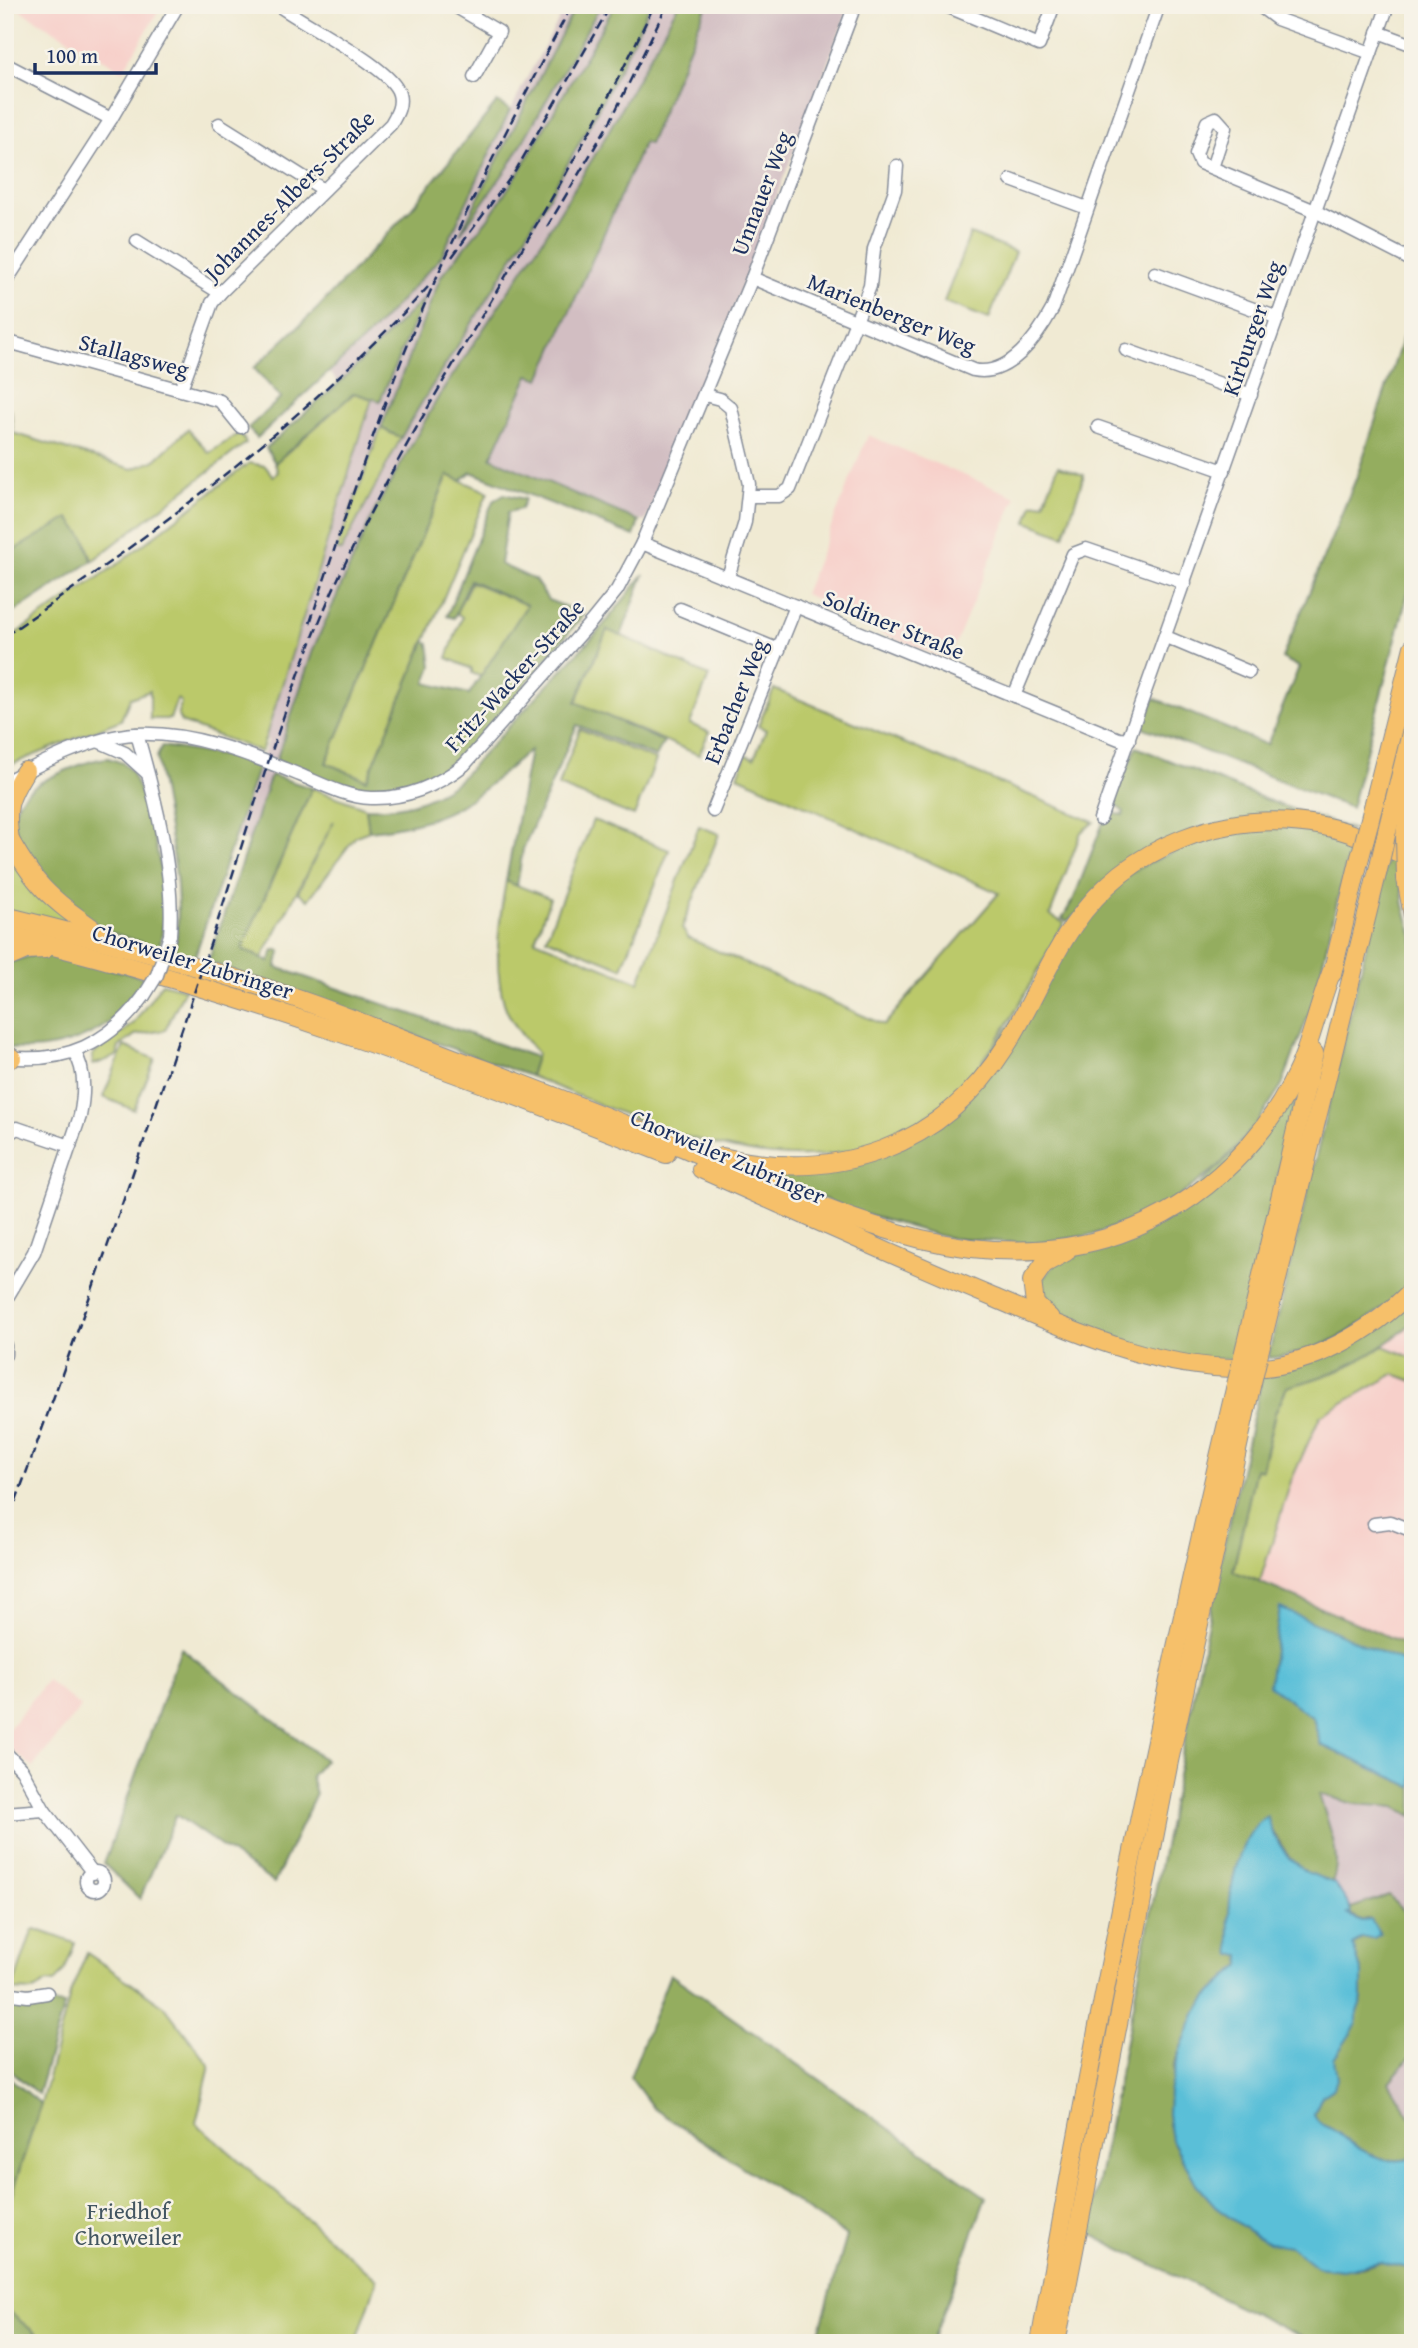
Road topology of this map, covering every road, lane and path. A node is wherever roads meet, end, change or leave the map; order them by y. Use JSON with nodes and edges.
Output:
{"nodes":[{"id":1,"x":178,"y":5,"type":"edge"},
{"id":2,"x":278,"y":5,"type":"edge"},
{"id":3,"x":453,"y":5,"type":"edge"},
{"id":4,"x":855,"y":5,"type":"edge"},
{"id":5,"x":944,"y":5,"type":"edge"},
{"id":6,"x":1054,"y":5,"type":"edge"},
{"id":7,"x":1159,"y":5,"type":"edge"},
{"id":8,"x":1388,"y":5,"type":"edge"},
{"id":9,"x":1262,"y":7,"type":"edge"},
{"id":10,"x":1378,"y":32,"type":"junction"},
{"id":11,"x":1413,"y":45,"type":"edge"},
{"id":12,"x":1371,"y":52,"type":"junction"},
{"id":13,"x":5,"y":64,"type":"edge"},
{"id":14,"x":474,"y":78,"type":"dead end"},
{"id":15,"x":111,"y":119,"type":"junction"},
{"id":16,"x":219,"y":124,"type":"dead end"},
{"id":17,"x":897,"y":166,"type":"dead end"},
{"id":18,"x":1212,"y":168,"type":"dead end"},
{"id":19,"x":1011,"y":180,"type":"dead end"},
{"id":20,"x":324,"y":190,"type":"junction"},
{"id":21,"x":1087,"y":208,"type":"junction"},
{"id":22,"x":1315,"y":211,"type":"junction"},
{"id":23,"x":137,"y":241,"type":"dead end"},
{"id":24,"x":1413,"y":261,"type":"edge"},
{"id":25,"x":1155,"y":273,"type":"dead end"},
{"id":26,"x":752,"y":278,"type":"junction"},
{"id":27,"x":5,"y":283,"type":"edge"},
{"id":28,"x":220,"y":293,"type":"junction"},
{"id":29,"x":1278,"y":318,"type":"junction"},
{"id":30,"x":858,"y":322,"type":"junction"},
{"id":31,"x":5,"y":341,"type":"edge"},
{"id":32,"x":1126,"y":350,"type":"dead end"},
{"id":33,"x":181,"y":389,"type":"junction"},
{"id":34,"x":705,"y":395,"type":"junction"},
{"id":35,"x":1251,"y":395,"type":"junction"},
{"id":36,"x":1098,"y":426,"type":"dead end"},
{"id":37,"x":241,"y":427,"type":"dead end"},
{"id":38,"x":1224,"y":471,"type":"junction"},
{"id":39,"x":750,"y":496,"type":"junction"},
{"id":40,"x":642,"y":543,"type":"junction"},
{"id":41,"x":728,"y":577,"type":"junction"},
{"id":42,"x":1185,"y":583,"type":"junction"},
{"id":43,"x":796,"y":606,"type":"junction"},
{"id":44,"x":680,"y":610,"type":"dead end"},
{"id":45,"x":1166,"y":637,"type":"junction"},
{"id":46,"x":1413,"y":647,"type":"edge"},
{"id":47,"x":779,"y":650,"type":"junction"},
{"id":48,"x":1249,"y":672,"type":"dead end"},
{"id":49,"x":1014,"y":696,"type":"junction"},
{"id":50,"x":1413,"y":725,"type":"edge"},
{"id":51,"x":137,"y":734,"type":"junction"},
{"id":52,"x":1129,"y":740,"type":"junction"},
{"id":53,"x":100,"y":742,"type":"junction"},
{"id":54,"x":1413,"y":766,"type":"edge"},
{"id":55,"x":26,"y":771,"type":"junction"},
{"id":56,"x":146,"y":772,"type":"junction"},
{"id":57,"x":5,"y":775,"type":"edge"},
{"id":58,"x":5,"y":782,"type":"edge"},
{"id":59,"x":713,"y":811,"type":"dead end"},
{"id":60,"x":1100,"y":819,"type":"dead end"},
{"id":61,"x":8,"y":835,"type":"edge"},
{"id":62,"x":1413,"y":859,"type":"edge"},
{"id":63,"x":5,"y":916,"type":"edge"},
{"id":64,"x":1413,"y":916,"type":"edge"},
{"id":65,"x":5,"y":934,"type":"edge"},
{"id":66,"x":117,"y":946,"type":"junction"},
{"id":67,"x":92,"y":955,"type":"junction"},
{"id":68,"x":5,"y":959,"type":"edge"},
{"id":69,"x":1335,"y":963,"type":"junction"},
{"id":70,"x":74,"y":1052,"type":"junction"},
{"id":71,"x":8,"y":1056,"type":"edge"},
{"id":72,"x":5,"y":1136,"type":"edge"},
{"id":73,"x":70,"y":1146,"type":"junction"},
{"id":74,"x":683,"y":1148,"type":"junction"},
{"id":75,"x":1092,"y":1241,"type":"junction"},
{"id":76,"x":1413,"y":1289,"type":"edge"},
{"id":77,"x":7,"y":1297,"type":"edge"},
{"id":78,"x":1075,"y":1332,"type":"junction"},
{"id":79,"x":5,"y":1345,"type":"edge"},
{"id":80,"x":5,"y":1355,"type":"edge"},
{"id":81,"x":1250,"y":1356,"type":"junction"},
{"id":82,"x":1242,"y":1390,"type":"junction"},
{"id":83,"x":1374,"y":1524,"type":"dead end"},
{"id":84,"x":1413,"y":1531,"type":"edge"},
{"id":85,"x":5,"y":1752,"type":"edge"},
{"id":86,"x":44,"y":1810,"type":"junction"},
{"id":87,"x":5,"y":1814,"type":"edge"},
{"id":88,"x":93,"y":1872,"type":"dead end"},
{"id":89,"x":5,"y":1993,"type":"edge"},
{"id":90,"x":47,"y":1993,"type":"dead end"},
{"id":91,"x":1040,"y":2343,"type":"edge"},
{"id":92,"x":1056,"y":2343,"type":"edge"}],
"edges":[{"from":1,"to":15,"type":"street"},
{"from":2,"to":20,"type":"street","name":"Johannes-Albers-Straße"},
{"from":3,"to":14,"type":"street"},
{"from":4,"to":26,"type":"street","name":"Unnauer Weg"},
{"from":5,"to":6,"type":"street"},
{"from":7,"to":21,"type":"street","name":"Marienberger Weg"},
{"from":8,"to":10,"type":"street","name":"Kirburger Weg"},
{"from":9,"to":12,"type":"street"},
{"from":10,"to":11,"type":"street"},
{"from":10,"to":12,"type":"street","name":"Kirburger Weg"},
{"from":12,"to":22,"type":"street","name":"Kirburger Weg"},
{"from":13,"to":15,"type":"street"},
{"from":15,"to":27,"type":"street"},
{"from":16,"to":20,"type":"street"},
{"from":17,"to":30,"type":"street"},
{"from":18,"to":22,"type":"street"},
{"from":19,"to":21,"type":"street"},
{"from":20,"to":28,"type":"street","name":"Johannes-Albers-Straße"},
{"from":21,"to":30,"type":"street","name":"Marienberger Weg"},
{"from":22,"to":24,"type":"street"},
{"from":22,"to":29,"type":"street","name":"Kirburger Weg"},
{"from":23,"to":28,"type":"street"},
{"from":25,"to":29,"type":"street"},
{"from":26,"to":30,"type":"street","name":"Marienberger Weg"},
{"from":26,"to":34,"type":"street","name":"Unnauer Weg"},
{"from":28,"to":33,"type":"street","name":"Johannes-Albers-Straße"},
{"from":29,"to":35,"type":"street","name":"Kirburger Weg"},
{"from":30,"to":39,"type":"street"},
{"from":31,"to":33,"type":"street","name":"Stallagsweg"},
{"from":32,"to":35,"type":"street"},
{"from":33,"to":37,"type":"street","name":"Stallagsweg"},
{"from":34,"to":39,"type":"street"},
{"from":34,"to":40,"type":"street","name":"Unnauer Weg"},
{"from":35,"to":38,"type":"street","name":"Kirburger Weg"},
{"from":36,"to":38,"type":"street"},
{"from":38,"to":42,"type":"street","name":"Kirburger Weg"},
{"from":39,"to":41,"type":"street"},
{"from":40,"to":41,"type":"street","name":"Soldiner Straße"},
{"from":40,"to":51,"type":"street","name":"Fritz-Wacker-Straße"},
{"from":41,"to":43,"type":"street","name":"Soldiner Straße"},
{"from":42,"to":45,"type":"street","name":"Kirburger Weg"},
{"from":42,"to":49,"type":"street"},
{"from":43,"to":47,"type":"street","name":"Erbacher Weg"},
{"from":43,"to":49,"type":"street","name":"Soldiner Straße"},
{"from":44,"to":47,"type":"street"},
{"from":45,"to":48,"type":"street"},
{"from":45,"to":52,"type":"street","name":"Kirburger Weg"},
{"from":46,"to":69,"type":"highway","bridge":true},
{"from":47,"to":59,"type":"street","name":"Erbacher Weg"},
{"from":49,"to":52,"type":"street","name":"Soldiner Straße"},
{"from":50,"to":81,"type":"highway","bridge":true},
{"from":51,"to":53,"type":"street","name":"Fritz-Wacker-Straße"},
{"from":51,"to":56,"type":"street"},
{"from":52,"to":60,"type":"street","name":"Kirburger Weg"},
{"from":53,"to":55,"type":"street","name":"Fritz-Wacker-Straße"},
{"from":53,"to":56,"type":"street"},
{"from":54,"to":64,"type":"highway","bridge":true},
{"from":55,"to":57,"type":"street","name":"Fritz-Wacker-Straße"},
{"from":55,"to":58,"type":"street","name":"Fritz-Wacker-Straße"},
{"from":55,"to":61,"type":"highway"},
{"from":56,"to":70,"type":"street","bridge":true},
{"from":61,"to":66,"type":"highway"},
{"from":62,"to":74,"type":"highway","name":"Chorweiler Zubringer"},
{"from":63,"to":66,"type":"highway","name":"Chorweiler Zubringer"},
{"from":65,"to":67,"type":"highway","name":"Chorweiler Zubringer"},
{"from":66,"to":74,"type":"highway","name":"Chorweiler Zubringer"},
{"from":67,"to":68,"type":"highway"},
{"from":67,"to":78,"type":"highway","name":"Chorweiler Zubringer"},
{"from":69,"to":75,"type":"highway"},
{"from":69,"to":81,"type":"highway"},
{"from":70,"to":71,"type":"street"},
{"from":70,"to":73,"type":"street"},
{"from":72,"to":73,"type":"street"},
{"from":73,"to":77,"type":"street"},
{"from":74,"to":75,"type":"highway","name":"Chorweiler Zubringer"},
{"from":75,"to":78,"type":"highway"},
{"from":76,"to":78,"type":"highway","name":"Chorweiler Zubringer"},
{"from":79,"to":80,"type":"street"},
{"from":81,"to":82,"type":"highway","bridge":true},
{"from":82,"to":91,"type":"highway"},
{"from":82,"to":92,"type":"highway"},
{"from":83,"to":84,"type":"street"},
{"from":85,"to":86,"type":"street"},
{"from":86,"to":87,"type":"street"},
{"from":86,"to":88,"type":"street"},
{"from":89,"to":90,"type":"street"}]}
